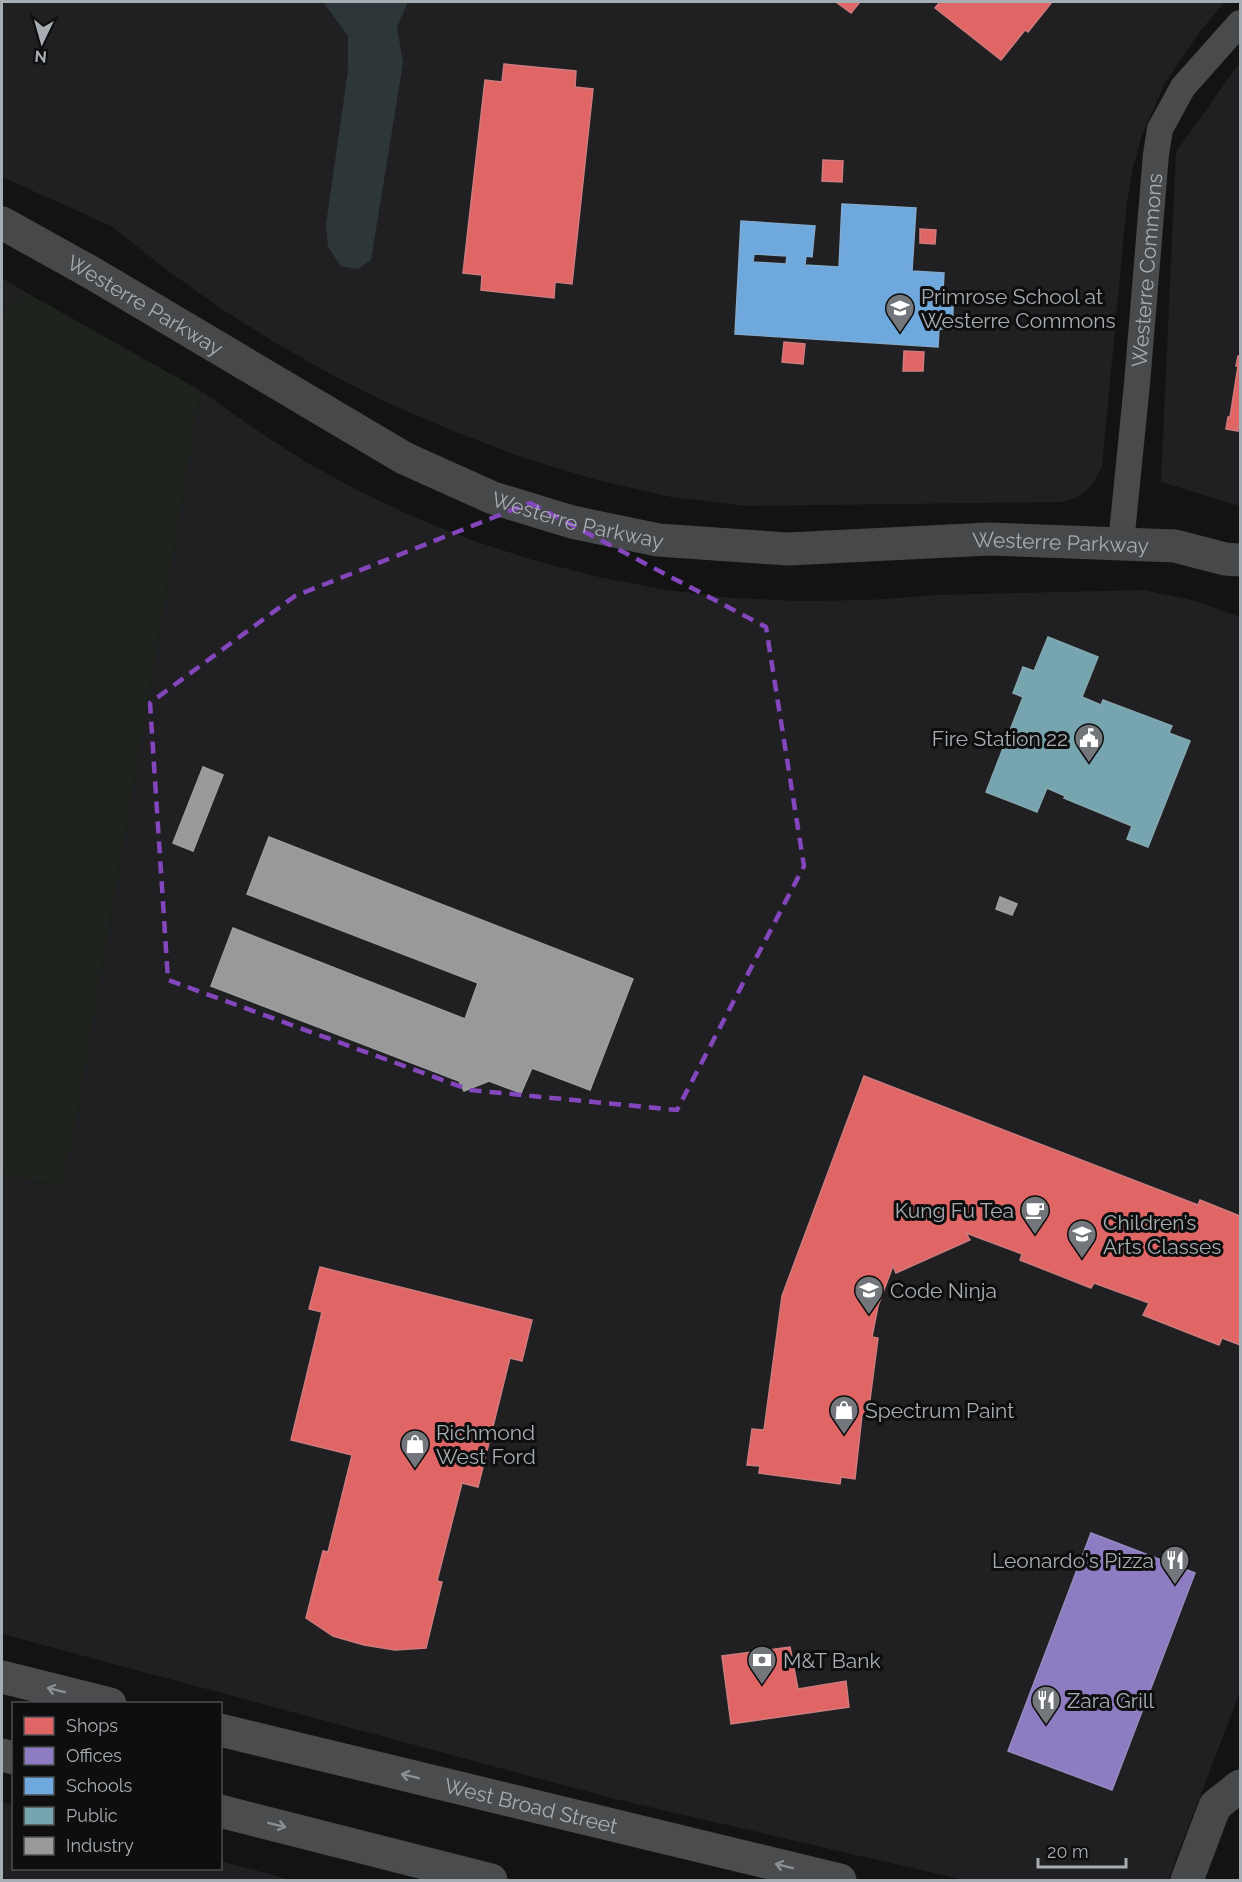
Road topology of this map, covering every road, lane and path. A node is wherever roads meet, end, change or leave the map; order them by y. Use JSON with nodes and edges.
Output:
{"nodes":[{"id":1,"x":1240,"y":23,"type":"edge"},
{"id":2,"x":2,"y":223,"type":"edge"},
{"id":3,"x":1121,"y":543,"type":"junction"},
{"id":4,"x":1235,"y":565,"type":"edge"},
{"id":5,"x":2,"y":1677,"type":"edge"},
{"id":6,"x":102,"y":1702,"type":"edge"},
{"id":7,"x":222,"y":1730,"type":"edge"},
{"id":8,"x":1240,"y":1786,"type":"edge"},
{"id":9,"x":222,"y":1812,"type":"edge"},
{"id":10,"x":491,"y":1881,"type":"edge"},
{"id":11,"x":840,"y":1881,"type":"edge"},
{"id":12,"x":1187,"y":1881,"type":"edge"}],
"edges":[{"from":1,"to":3,"type":"street","name":"Westerre Commons"},
{"from":2,"to":3,"type":"street","name":"Westerre Parkway"},
{"from":3,"to":4,"type":"street","name":"Westerre Parkway"},
{"from":6,"to":5,"type":"main road","one_way":true},
{"from":11,"to":7,"type":"main road","name":"West Broad Street","one_way":true},
{"from":8,"to":12,"type":"street"},
{"from":9,"to":10,"type":"main road","one_way":true}]}
